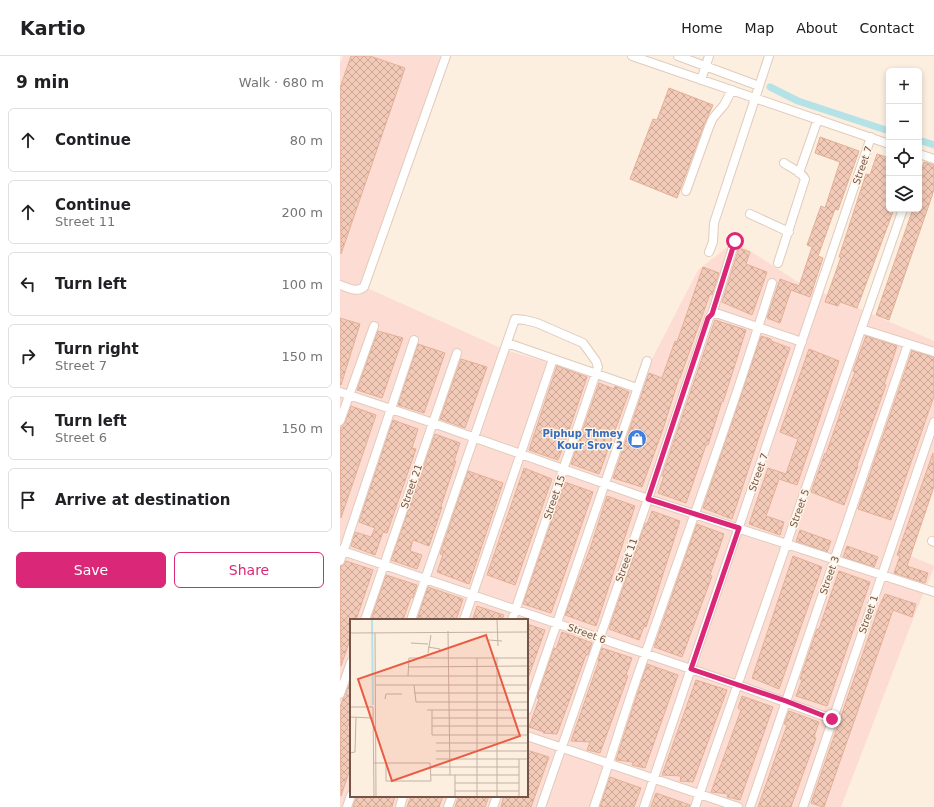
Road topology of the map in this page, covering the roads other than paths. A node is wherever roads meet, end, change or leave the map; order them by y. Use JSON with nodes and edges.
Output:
{"nodes":[{"id":1,"x":446,"y":56,"type":"edge"},
{"id":2,"x":632,"y":56,"type":"edge"},
{"id":3,"x":678,"y":56,"type":"edge"},
{"id":4,"x":709,"y":56,"type":"edge"},
{"id":5,"x":769,"y":56,"type":"edge"},
{"id":6,"x":706,"y":65,"type":"junction"},
{"id":7,"x":701,"y":80,"type":"junction"},
{"id":8,"x":759,"y":86,"type":"junction"},
{"id":9,"x":732,"y":90,"type":"junction"},
{"id":10,"x":755,"y":98,"type":"junction"},
{"id":11,"x":818,"y":119,"type":"junction"},
{"id":12,"x":871,"y":138,"type":"junction"},
{"id":13,"x":886,"y":143,"type":"edge"},
{"id":14,"x":922,"y":157,"type":"edge"},
{"id":15,"x":934,"y":159,"type":"edge"},
{"id":16,"x":784,"y":164,"type":"dead end"},
{"id":17,"x":799,"y":172,"type":"junction"},
{"id":18,"x":686,"y":191,"type":"dead end"},
{"id":19,"x":902,"y":212,"type":"edge"},
{"id":20,"x":750,"y":214,"type":"dead end"},
{"id":21,"x":789,"y":232,"type":"junction"},
{"id":22,"x":735,"y":241,"type":"dead end"},
{"id":23,"x":709,"y":252,"type":"dead end"},
{"id":24,"x":778,"y":263,"type":"dead end"},
{"id":25,"x":772,"y":283,"type":"dead end"},
{"id":26,"x":340,"y":285,"type":"edge"},
{"id":27,"x":712,"y":314,"type":"junction"},
{"id":28,"x":374,"y":326,"type":"dead end"},
{"id":29,"x":758,"y":327,"type":"junction"},
{"id":30,"x":861,"y":329,"type":"junction"},
{"id":31,"x":414,"y":340,"type":"dead end"},
{"id":32,"x":802,"y":342,"type":"junction"},
{"id":33,"x":908,"y":344,"type":"junction"},
{"id":34,"x":507,"y":345,"type":"junction"},
{"id":35,"x":934,"y":352,"type":"edge"},
{"id":36,"x":457,"y":353,"type":"dead end"},
{"id":37,"x":553,"y":359,"type":"junction"},
{"id":38,"x":647,"y":361,"type":"dead end"},
{"id":39,"x":596,"y":374,"type":"junction"},
{"id":40,"x":637,"y":388,"type":"junction"},
{"id":41,"x":340,"y":392,"type":"edge"},
{"id":42,"x":349,"y":395,"type":"junction"},
{"id":43,"x":390,"y":409,"type":"junction"},
{"id":44,"x":340,"y":422,"type":"edge"},
{"id":45,"x":934,"y":422,"type":"edge"},
{"id":46,"x":433,"y":423,"type":"junction"},
{"id":47,"x":474,"y":438,"type":"junction"},
{"id":48,"x":520,"y":454,"type":"junction"},
{"id":49,"x":563,"y":469,"type":"junction"},
{"id":50,"x":605,"y":484,"type":"junction"},
{"id":51,"x":648,"y":499,"type":"junction"},
{"id":52,"x":695,"y":514,"type":"junction"},
{"id":53,"x":739,"y":528,"type":"junction"},
{"id":54,"x":786,"y":544,"type":"junction"},
{"id":55,"x":342,"y":550,"type":"edge"},
{"id":56,"x":340,"y":560,"type":"edge"},
{"id":57,"x":834,"y":560,"type":"junction"},
{"id":58,"x":384,"y":565,"type":"junction"},
{"id":59,"x":882,"y":575,"type":"junction"},
{"id":60,"x":425,"y":579,"type":"junction"},
{"id":61,"x":934,"y":592,"type":"edge"},
{"id":62,"x":473,"y":594,"type":"junction"},
{"id":63,"x":516,"y":608,"type":"junction"},
{"id":64,"x":365,"y":619,"type":"edge"},
{"id":65,"x":411,"y":619,"type":"edge"},
{"id":66,"x":464,"y":619,"type":"edge"},
{"id":67,"x":512,"y":619,"type":"edge"},
{"id":68,"x":556,"y":622,"type":"junction"},
{"id":69,"x":598,"y":638,"type":"junction"},
{"id":70,"x":645,"y":654,"type":"junction"},
{"id":71,"x":350,"y":664,"type":"edge"},
{"id":72,"x":691,"y":669,"type":"junction"},
{"id":73,"x":346,"y":674,"type":"edge"},
{"id":74,"x":738,"y":685,"type":"junction"},
{"id":75,"x":340,"y":694,"type":"edge"},
{"id":76,"x":786,"y":701,"type":"junction"},
{"id":77,"x":528,"y":707,"type":"edge"},
{"id":78,"x":832,"y":719,"type":"junction"},
{"id":79,"x":528,"y":736,"type":"edge"},
{"id":80,"x":561,"y":747,"type":"junction"},
{"id":81,"x":609,"y":764,"type":"junction"},
{"id":82,"x":654,"y":778,"type":"junction"},
{"id":83,"x":700,"y":794,"type":"junction"},
{"id":84,"x":350,"y":797,"type":"edge"},
{"id":85,"x":403,"y":797,"type":"edge"},
{"id":86,"x":452,"y":797,"type":"edge"},
{"id":87,"x":497,"y":797,"type":"edge"},
{"id":88,"x":347,"y":807,"type":"edge"},
{"id":89,"x":400,"y":807,"type":"edge"},
{"id":90,"x":448,"y":807,"type":"edge"},
{"id":91,"x":493,"y":807,"type":"edge"},
{"id":92,"x":541,"y":807,"type":"edge"},
{"id":93,"x":594,"y":807,"type":"edge"},
{"id":94,"x":644,"y":807,"type":"edge"},
{"id":95,"x":695,"y":807,"type":"edge"},
{"id":96,"x":738,"y":807,"type":"edge"},
{"id":97,"x":750,"y":807,"type":"edge"},
{"id":98,"x":803,"y":807,"type":"edge"}],
"edges":[{"from":1,"to":26,"type":"street"},
{"from":2,"to":7,"type":"street"},
{"from":3,"to":6,"type":"street"},
{"from":4,"to":6,"type":"street"},
{"from":5,"to":8,"type":"street"},
{"from":6,"to":7,"type":"street"},
{"from":6,"to":8,"type":"street"},
{"from":7,"to":9,"type":"street"},
{"from":8,"to":10,"type":"street"},
{"from":9,"to":10,"type":"street"},
{"from":9,"to":18,"type":"street"},
{"from":10,"to":11,"type":"street"},
{"from":10,"to":23,"type":"street"},
{"from":11,"to":12,"type":"street"},
{"from":11,"to":17,"type":"street"},
{"from":12,"to":13,"type":"street"},
{"from":12,"to":32,"type":"street","name":"Street 7"},
{"from":14,"to":15,"type":"street"},
{"from":16,"to":17,"type":"street"},
{"from":17,"to":21,"type":"street"},
{"from":19,"to":30,"type":"street","name":"Street 5"},
{"from":20,"to":21,"type":"street"},
{"from":21,"to":24,"type":"street"},
{"from":22,"to":27,"type":"street","name":"Street 11"},
{"from":25,"to":29,"type":"street"},
{"from":27,"to":29,"type":"street"},
{"from":27,"to":51,"type":"street","name":"Street 11"},
{"from":28,"to":42,"type":"street"},
{"from":29,"to":32,"type":"street"},
{"from":29,"to":52,"type":"street"},
{"from":30,"to":33,"type":"street"},
{"from":30,"to":54,"type":"street","name":"Street 5"},
{"from":31,"to":43,"type":"street"},
{"from":32,"to":53,"type":"street","name":"Street 7"},
{"from":33,"to":35,"type":"street"},
{"from":33,"to":57,"type":"street","name":"Street 3"},
{"from":34,"to":37,"type":"street"},
{"from":34,"to":39,"type":"street"},
{"from":34,"to":47,"type":"street"},
{"from":36,"to":46,"type":"street","name":"Street 21"},
{"from":37,"to":39,"type":"street"},
{"from":37,"to":48,"type":"street"},
{"from":38,"to":40,"type":"street"},
{"from":39,"to":40,"type":"street"},
{"from":39,"to":49,"type":"street","name":"Street 15"},
{"from":40,"to":50,"type":"street"},
{"from":41,"to":42,"type":"street"},
{"from":42,"to":43,"type":"street"},
{"from":42,"to":44,"type":"street"},
{"from":43,"to":46,"type":"street"},
{"from":43,"to":55,"type":"street"},
{"from":45,"to":59,"type":"street","name":"Street 1"},
{"from":46,"to":47,"type":"street"},
{"from":46,"to":58,"type":"street","name":"Street 21"},
{"from":47,"to":48,"type":"street"},
{"from":47,"to":60,"type":"street"},
{"from":48,"to":49,"type":"street"},
{"from":48,"to":62,"type":"street"},
{"from":49,"to":50,"type":"street"},
{"from":49,"to":63,"type":"street","name":"Street 15"},
{"from":50,"to":51,"type":"street"},
{"from":50,"to":68,"type":"street"},
{"from":51,"to":52,"type":"street"},
{"from":51,"to":69,"type":"street","name":"Street 11"},
{"from":52,"to":53,"type":"street"},
{"from":52,"to":70,"type":"street"},
{"from":53,"to":54,"type":"street"},
{"from":53,"to":72,"type":"street","name":"Street 7"},
{"from":54,"to":57,"type":"street"},
{"from":54,"to":74,"type":"street","name":"Street 5"},
{"from":55,"to":56,"type":"street"},
{"from":55,"to":58,"type":"street","name":"Street 6"},
{"from":57,"to":59,"type":"street"},
{"from":57,"to":76,"type":"street","name":"Street 3"},
{"from":58,"to":60,"type":"street","name":"Street 6"},
{"from":58,"to":64,"type":"street","name":"Street 21"},
{"from":59,"to":61,"type":"street"},
{"from":59,"to":78,"type":"street","name":"Street 1"},
{"from":60,"to":62,"type":"street","name":"Street 6"},
{"from":60,"to":65,"type":"street"},
{"from":62,"to":63,"type":"street","name":"Street 6"},
{"from":62,"to":66,"type":"street"},
{"from":63,"to":67,"type":"street","name":"Street 15"},
{"from":63,"to":68,"type":"street","name":"Street 6"},
{"from":68,"to":69,"type":"street","name":"Street 6"},
{"from":68,"to":77,"type":"street"},
{"from":69,"to":70,"type":"street","name":"Street 6"},
{"from":69,"to":80,"type":"street","name":"Street 11"},
{"from":70,"to":72,"type":"street","name":"Street 6"},
{"from":70,"to":81,"type":"street"},
{"from":71,"to":73,"type":"street"},
{"from":72,"to":74,"type":"street","name":"Street 6"},
{"from":72,"to":82,"type":"street","name":"Street 7"},
{"from":73,"to":75,"type":"street"},
{"from":74,"to":76,"type":"street","name":"Street 6"},
{"from":74,"to":83,"type":"street","name":"Street 5"},
{"from":76,"to":78,"type":"street","name":"Street 6"},
{"from":76,"to":97,"type":"street","name":"Street 3"},
{"from":78,"to":98,"type":"street","name":"Street 1"},
{"from":79,"to":80,"type":"street"},
{"from":80,"to":81,"type":"street"},
{"from":80,"to":92,"type":"street","name":"Street 11"},
{"from":81,"to":82,"type":"street"},
{"from":81,"to":93,"type":"street"},
{"from":82,"to":83,"type":"street"},
{"from":82,"to":94,"type":"street","name":"Street 7"},
{"from":83,"to":95,"type":"street","name":"Street 5"},
{"from":83,"to":96,"type":"street"},
{"from":84,"to":88,"type":"street"},
{"from":85,"to":89,"type":"street"},
{"from":86,"to":90,"type":"street"},
{"from":87,"to":91,"type":"street"}]}
